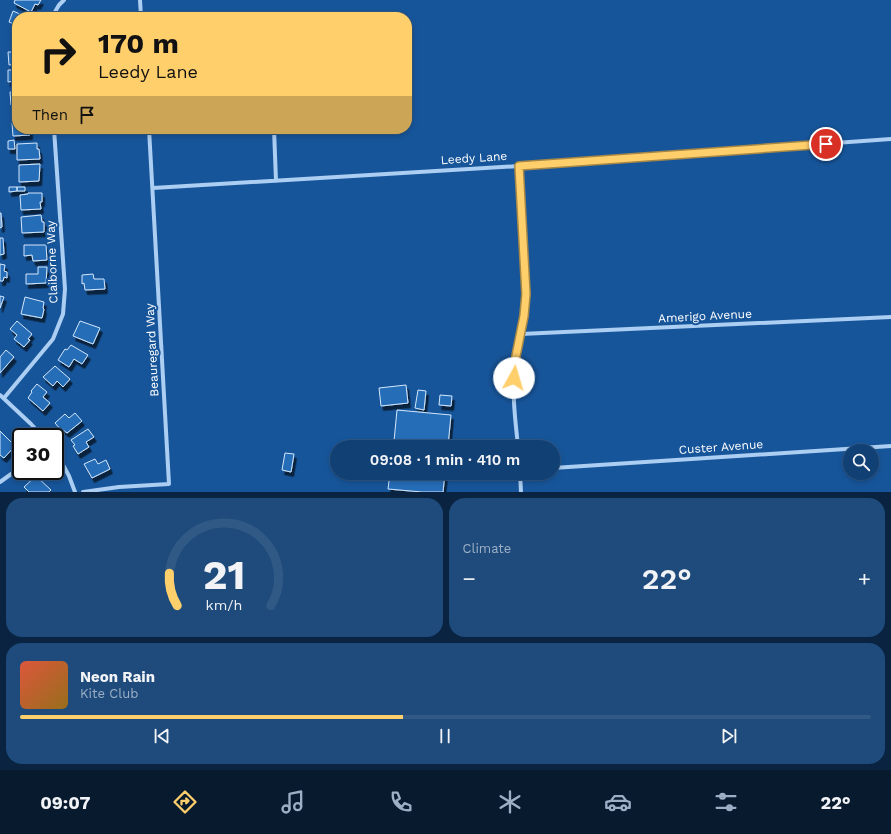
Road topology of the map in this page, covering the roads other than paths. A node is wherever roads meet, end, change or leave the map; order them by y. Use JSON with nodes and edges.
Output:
{"nodes":[{"id":1,"x":64,"y":0,"type":"edge"},
{"id":2,"x":140,"y":0,"type":"edge"},
{"id":3,"x":55,"y":12,"type":"edge"},
{"id":4,"x":141,"y":12,"type":"edge"},
{"id":5,"x":54,"y":134,"type":"edge"},
{"id":6,"x":149,"y":134,"type":"edge"},
{"id":7,"x":274,"y":134,"type":"edge"},
{"id":8,"x":891,"y":139,"type":"edge"},
{"id":9,"x":519,"y":166,"type":"junction"},
{"id":10,"x":276,"y":181,"type":"junction"},
{"id":11,"x":153,"y":188,"type":"junction"},
{"id":12,"x":891,"y":317,"type":"edge"},
{"id":13,"x":521,"y":334,"type":"junction"},
{"id":14,"x":2,"y":397,"type":"edge"},
{"id":15,"x":35,"y":428,"type":"edge"},
{"id":16,"x":517,"y":440,"type":"edge"},
{"id":17,"x":891,"y":446,"type":"edge"},
{"id":18,"x":64,"y":467,"type":"edge"},
{"id":19,"x":560,"y":468,"type":"edge"},
{"id":20,"x":12,"y":473,"type":"edge"},
{"id":21,"x":520,"y":480,"type":"edge"},
{"id":22,"x":0,"y":482,"type":"edge"},
{"id":23,"x":75,"y":492,"type":"edge"},
{"id":24,"x":83,"y":492,"type":"edge"},
{"id":25,"x":521,"y":492,"type":"edge"}],
"edges":[{"from":1,"to":3,"type":"street"},
{"from":2,"to":4,"type":"street"},
{"from":5,"to":14,"type":"street","name":"Claiborne Way"},
{"from":6,"to":11,"type":"street","name":"Beauregard Way"},
{"from":7,"to":10,"type":"street"},
{"from":8,"to":9,"type":"street","name":"Leedy Lane"},
{"from":9,"to":10,"type":"street","name":"Leedy Lane"},
{"from":9,"to":13,"type":"street"},
{"from":10,"to":11,"type":"street","name":"Leedy Lane"},
{"from":11,"to":24,"type":"street","name":"Beauregard Way"},
{"from":12,"to":13,"type":"street","name":"Amerigo Avenue"},
{"from":13,"to":16,"type":"street"},
{"from":14,"to":15,"type":"street"},
{"from":17,"to":19,"type":"street","name":"Custer Avenue"},
{"from":18,"to":23,"type":"street"},
{"from":20,"to":22,"type":"street"},
{"from":21,"to":25,"type":"street"}]}
